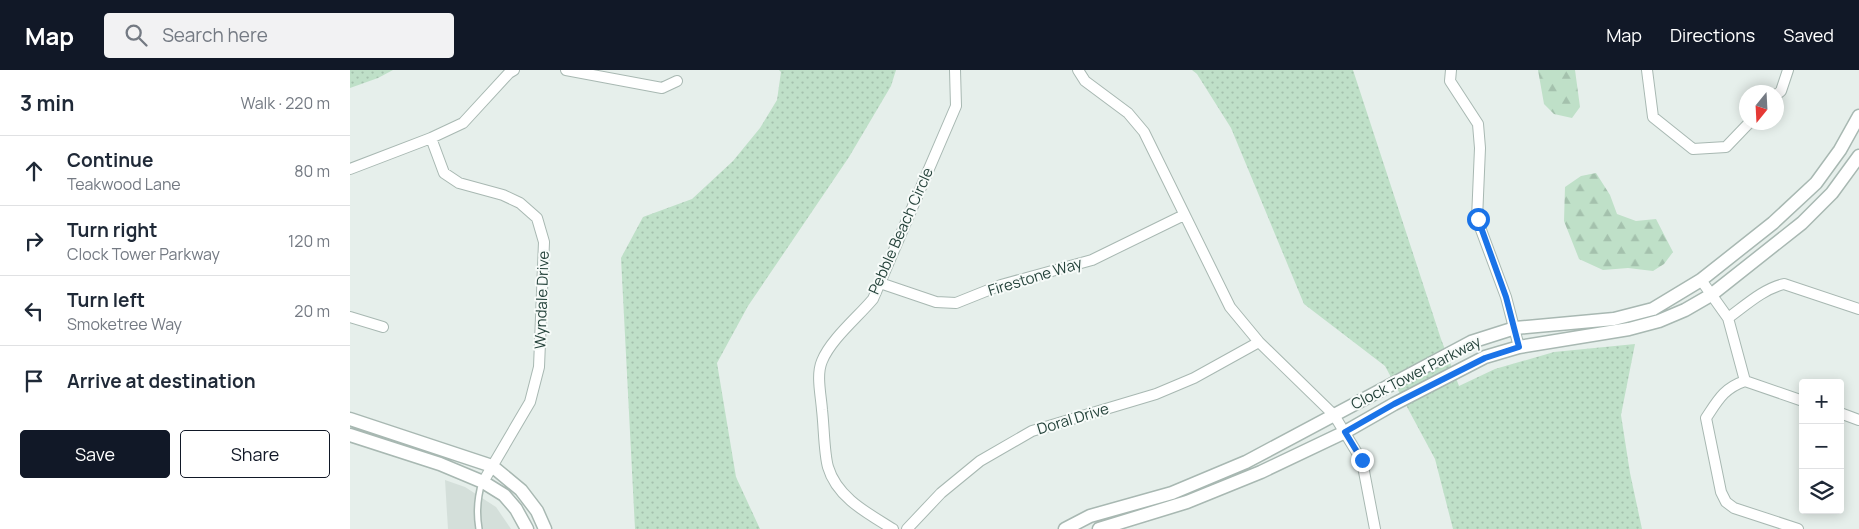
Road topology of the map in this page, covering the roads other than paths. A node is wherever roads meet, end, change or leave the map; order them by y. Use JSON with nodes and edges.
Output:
{"nodes":[{"id":1,"x":514,"y":70,"type":"edge"},
{"id":2,"x":566,"y":70,"type":"edge"},
{"id":3,"x":955,"y":70,"type":"edge"},
{"id":4,"x":1078,"y":70,"type":"edge"},
{"id":5,"x":1451,"y":70,"type":"edge"},
{"id":6,"x":1647,"y":70,"type":"edge"},
{"id":7,"x":1788,"y":70,"type":"edge"},
{"id":8,"x":677,"y":81,"type":"dead end"},
{"id":9,"x":1783,"y":85,"type":"edge"},
{"id":10,"x":1859,"y":116,"type":"edge"},
{"id":11,"x":1742,"y":130,"type":"edge"},
{"id":12,"x":431,"y":138,"type":"junction"},
{"id":13,"x":1859,"y":156,"type":"edge"},
{"id":14,"x":350,"y":169,"type":"edge"},
{"id":15,"x":1184,"y":215,"type":"junction"},
{"id":16,"x":1701,"y":280,"type":"junction"},
{"id":17,"x":880,"y":283,"type":"junction"},
{"id":18,"x":1711,"y":294,"type":"junction"},
{"id":19,"x":1859,"y":309,"type":"edge"},
{"id":20,"x":350,"y":317,"type":"edge"},
{"id":21,"x":1728,"y":318,"type":"junction"},
{"id":22,"x":382,"y":328,"type":"dead end"},
{"id":23,"x":1515,"y":328,"type":"junction"},
{"id":24,"x":1259,"y":342,"type":"junction"},
{"id":25,"x":1519,"y":347,"type":"junction"},
{"id":26,"x":1746,"y":381,"type":"junction"},
{"id":27,"x":1799,"y":400,"type":"edge"},
{"id":28,"x":1844,"y":414,"type":"edge"},
{"id":29,"x":1334,"y":415,"type":"junction"},
{"id":30,"x":350,"y":419,"type":"edge"},
{"id":31,"x":1859,"y":420,"type":"edge"},
{"id":32,"x":1345,"y":432,"type":"junction"},
{"id":33,"x":350,"y":435,"type":"edge"},
{"id":34,"x":492,"y":466,"type":"junction"},
{"id":35,"x":483,"y":482,"type":"junction"},
{"id":36,"x":479,"y":529,"type":"edge"},
{"id":37,"x":527,"y":529,"type":"edge"},
{"id":38,"x":545,"y":529,"type":"edge"},
{"id":39,"x":893,"y":529,"type":"edge"},
{"id":40,"x":907,"y":529,"type":"edge"},
{"id":41,"x":1065,"y":529,"type":"edge"},
{"id":42,"x":1099,"y":529,"type":"edge"},
{"id":43,"x":1374,"y":529,"type":"edge"},
{"id":44,"x":1798,"y":529,"type":"edge"}],
"edges":[{"from":1,"to":12,"type":"street"},
{"from":2,"to":8,"type":"street"},
{"from":3,"to":17,"type":"street","name":"Pebble Beach Circle"},
{"from":4,"to":15,"type":"street"},
{"from":5,"to":23,"type":"street"},
{"from":6,"to":11,"type":"street"},
{"from":7,"to":9,"type":"street"},
{"from":10,"to":16,"type":"street","name":"Clock Tower Parkway"},
{"from":12,"to":14,"type":"street"},
{"from":12,"to":34,"type":"street","name":"Wyndale Drive"},
{"from":13,"to":18,"type":"street","name":"Clock Tower Parkway"},
{"from":15,"to":17,"type":"street","name":"Firestone Way"},
{"from":15,"to":24,"type":"street"},
{"from":16,"to":18,"type":"street"},
{"from":16,"to":23,"type":"street","name":"Clock Tower Parkway"},
{"from":17,"to":39,"type":"street","name":"Pebble Beach Circle"},
{"from":18,"to":21,"type":"street"},
{"from":18,"to":25,"type":"street","name":"Clock Tower Parkway"},
{"from":19,"to":21,"type":"street"},
{"from":20,"to":22,"type":"street"},
{"from":21,"to":26,"type":"street"},
{"from":23,"to":25,"type":"street"},
{"from":23,"to":29,"type":"street","name":"Clock Tower Parkway"},
{"from":24,"to":29,"type":"street"},
{"from":24,"to":40,"type":"street","name":"Doral Drive"},
{"from":25,"to":32,"type":"street","name":"Clock Tower Parkway"},
{"from":26,"to":27,"type":"street"},
{"from":26,"to":44,"type":"street"},
{"from":28,"to":31,"type":"street"},
{"from":29,"to":32,"type":"street"},
{"from":29,"to":41,"type":"street","name":"Clock Tower Parkway"},
{"from":30,"to":34,"type":"street"},
{"from":32,"to":42,"type":"street","name":"Clock Tower Parkway"},
{"from":32,"to":43,"type":"street"},
{"from":33,"to":35,"type":"street"},
{"from":34,"to":35,"type":"street","name":"Wyndale Drive"},
{"from":34,"to":38,"type":"street"},
{"from":35,"to":36,"type":"lane"},
{"from":35,"to":37,"type":"street"}]}
